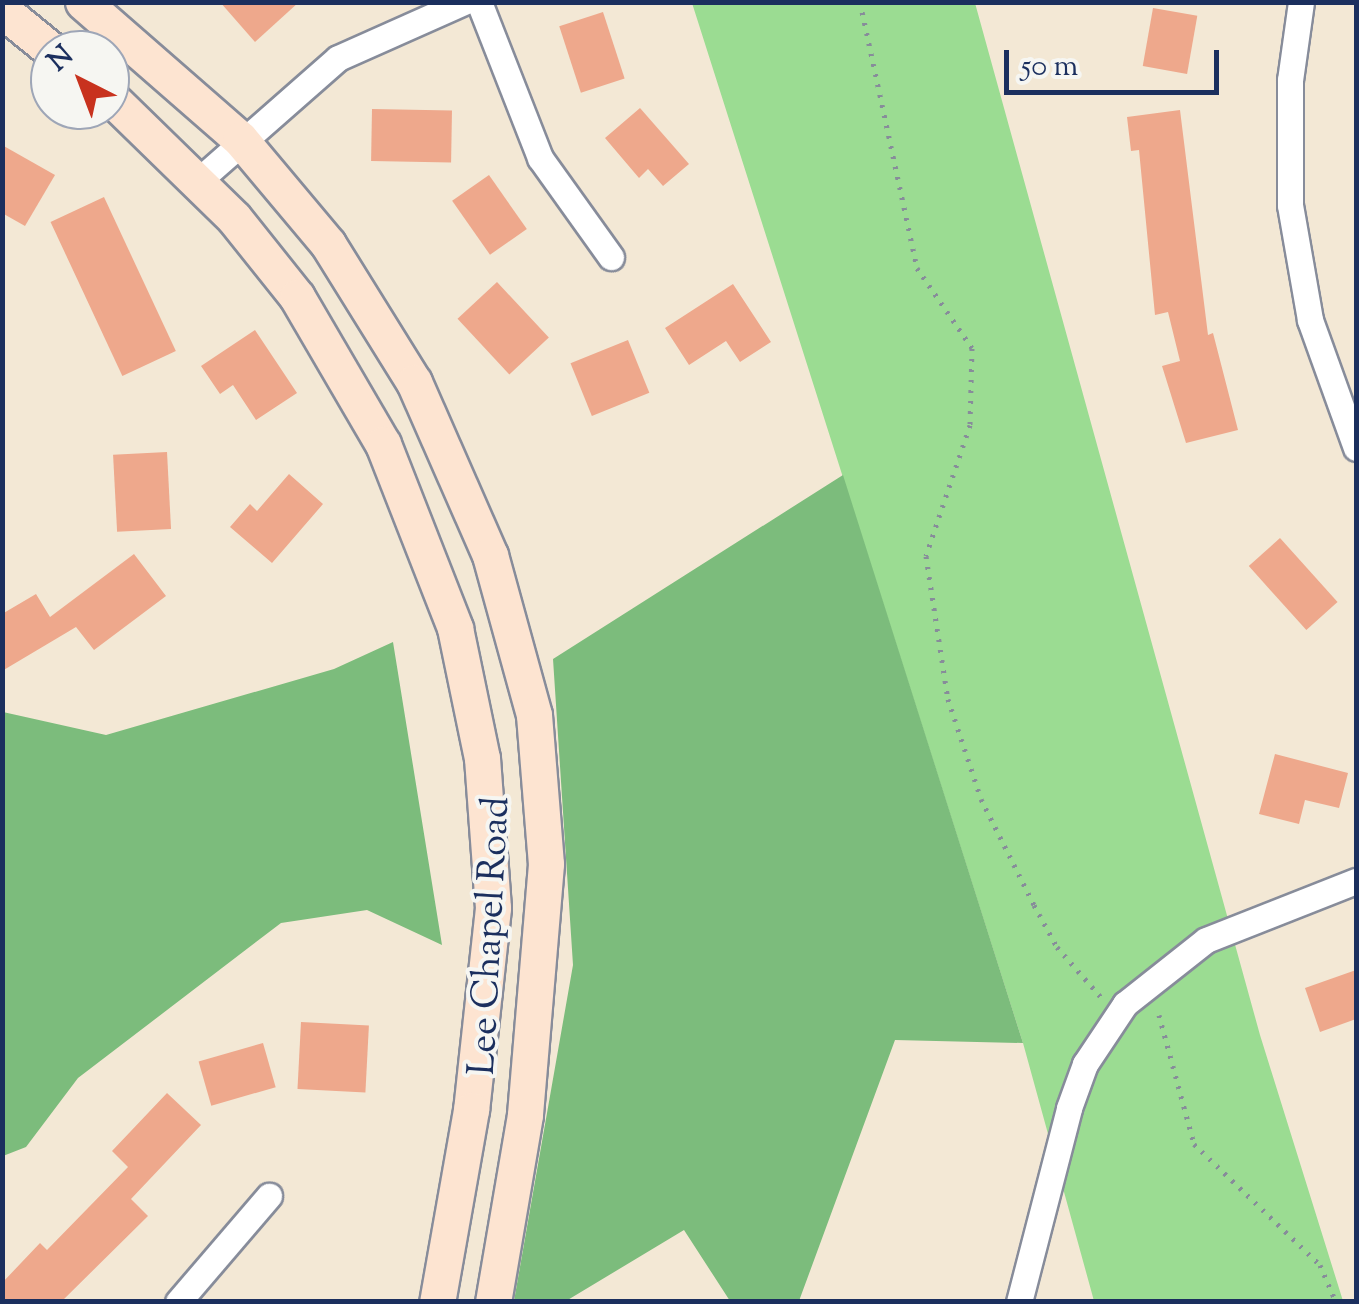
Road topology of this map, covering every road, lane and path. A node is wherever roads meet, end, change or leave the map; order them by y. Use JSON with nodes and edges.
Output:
{"nodes":[{"id":1,"x":83,"y":2,"type":"edge"},
{"id":2,"x":464,"y":2,"type":"edge"},
{"id":3,"x":479,"y":2,"type":"edge"},
{"id":4,"x":860,"y":2,"type":"edge"},
{"id":5,"x":1300,"y":2,"type":"edge"},
{"id":6,"x":2,"y":10,"type":"edge"},
{"id":7,"x":30,"y":32,"type":"edge"},
{"id":8,"x":130,"y":117,"type":"edge"},
{"id":9,"x":240,"y":140,"type":"junction"},
{"id":10,"x":198,"y":181,"type":"junction"},
{"id":11,"x":611,"y":257,"type":"dead end"},
{"id":12,"x":1356,"y":448,"type":"edge"},
{"id":13,"x":1356,"y":881,"type":"edge"},
{"id":14,"x":1117,"y":1015,"type":"junction"},
{"id":15,"x":1159,"y":1016,"type":"dead end"},
{"id":16,"x":269,"y":1196,"type":"dead end"},
{"id":17,"x":178,"y":1302,"type":"edge"},
{"id":18,"x":437,"y":1302,"type":"edge"},
{"id":19,"x":493,"y":1302,"type":"edge"},
{"id":20,"x":1019,"y":1302,"type":"edge"},
{"id":21,"x":1336,"y":1302,"type":"edge"}],
"edges":[{"from":1,"to":9,"type":"main road","name":"Lee Chapel Road"},
{"from":2,"to":9,"type":"street"},
{"from":3,"to":11,"type":"street"},
{"from":4,"to":14,"type":"path"},
{"from":5,"to":12,"type":"street"},
{"from":6,"to":7,"type":"main road"},
{"from":8,"to":10,"type":"main road","name":"Lee Chapel Road"},
{"from":9,"to":10,"type":"street"},
{"from":9,"to":19,"type":"main road","name":"Lee Chapel Road"},
{"from":10,"to":18,"type":"main road","name":"Lee Chapel Road"},
{"from":13,"to":14,"type":"street"},
{"from":14,"to":20,"type":"street"},
{"from":15,"to":21,"type":"path"},
{"from":16,"to":17,"type":"street"}]}
